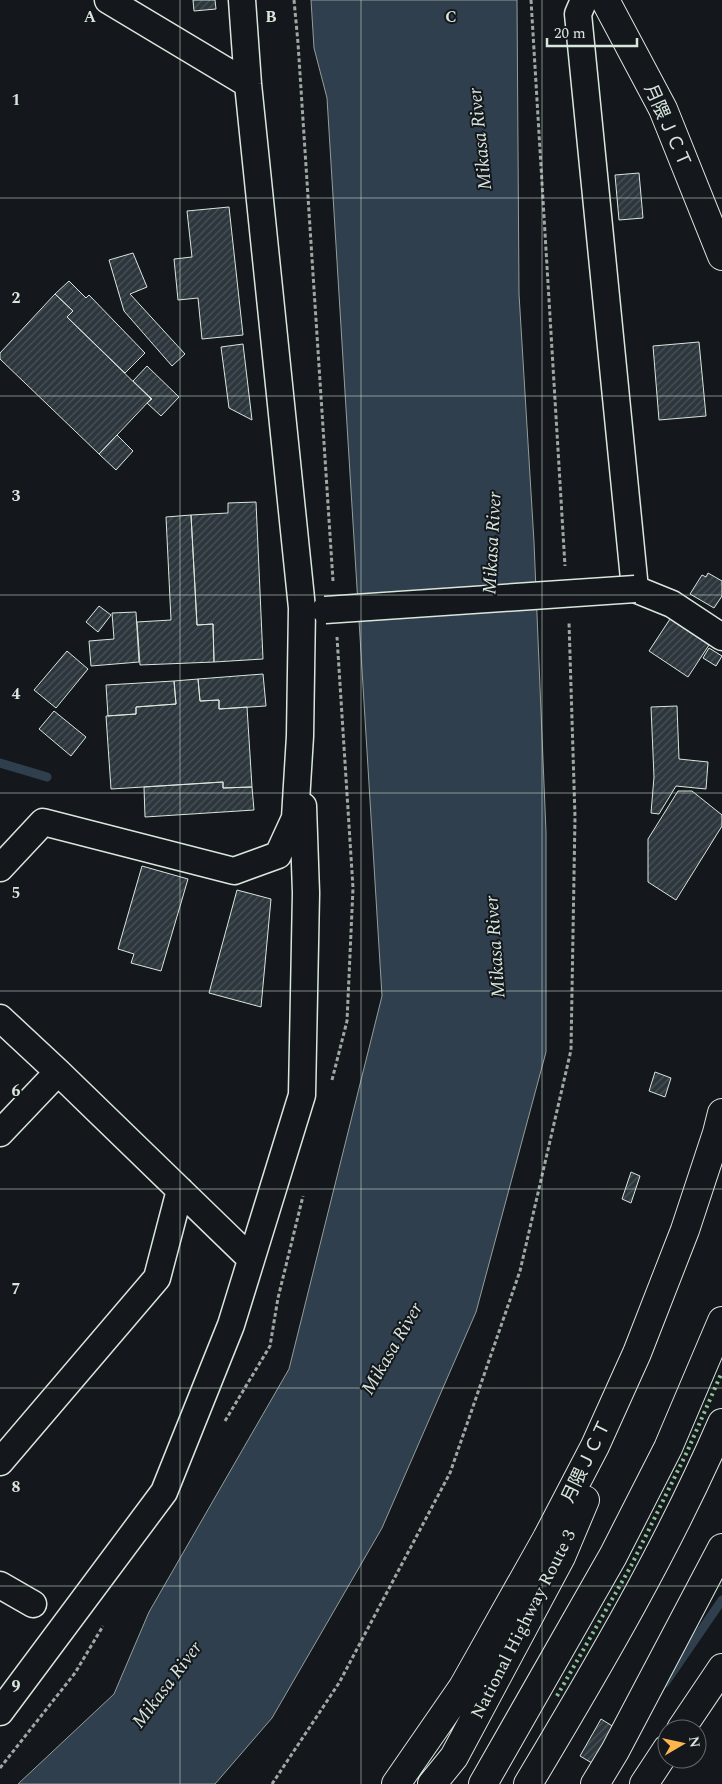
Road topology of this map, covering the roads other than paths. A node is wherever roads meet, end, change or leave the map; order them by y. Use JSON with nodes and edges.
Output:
{"nodes":[{"id":1,"x":108,"y":0,"type":"edge"},
{"id":2,"x":242,"y":0,"type":"edge"},
{"id":3,"x":584,"y":0,"type":"edge"},
{"id":4,"x":605,"y":0,"type":"edge"},
{"id":5,"x":248,"y":84,"type":"junction"},
{"id":6,"x":722,"y":256,"type":"edge"},
{"id":7,"x":635,"y":589,"type":"junction"},
{"id":8,"x":324,"y":609,"type":"junction"},
{"id":9,"x":722,"y":637,"type":"edge"},
{"id":10,"x":300,"y":736,"type":"junction"},
{"id":11,"x":0,"y":868,"type":"edge"},
{"id":12,"x":0,"y":1018,"type":"edge"},
{"id":13,"x":58,"y":1072,"type":"junction"},
{"id":14,"x":722,"y":1113,"type":"edge"},
{"id":15,"x":0,"y":1132,"type":"edge"},
{"id":16,"x":722,"y":1150,"type":"edge"},
{"id":17,"x":180,"y":1190,"type":"junction"},
{"id":18,"x":251,"y":1260,"type":"junction"},
{"id":19,"x":722,"y":1321,"type":"edge"},
{"id":20,"x":722,"y":1423,"type":"edge"},
{"id":21,"x":0,"y":1462,"type":"edge"},
{"id":22,"x":722,"y":1548,"type":"edge"},
{"id":23,"x":0,"y":1585,"type":"edge"},
{"id":24,"x":32,"y":1604,"type":"dead end"},
{"id":25,"x":722,"y":1668,"type":"edge"},
{"id":26,"x":722,"y":1678,"type":"edge"},
{"id":27,"x":0,"y":1712,"type":"edge"},
{"id":28,"x":688,"y":1719,"type":"edge"},
{"id":29,"x":699,"y":1719,"type":"edge"},
{"id":30,"x":454,"y":1756,"type":"junction"},
{"id":31,"x":657,"y":1765,"type":"edge"},
{"id":32,"x":670,"y":1769,"type":"edge"},
{"id":33,"x":396,"y":1784,"type":"edge"},
{"id":34,"x":432,"y":1784,"type":"edge"},
{"id":35,"x":437,"y":1784,"type":"edge"},
{"id":36,"x":483,"y":1784,"type":"edge"},
{"id":37,"x":528,"y":1784,"type":"edge"},
{"id":38,"x":595,"y":1784,"type":"edge"},
{"id":39,"x":644,"y":1784,"type":"edge"},
{"id":40,"x":660,"y":1784,"type":"edge"}],
"edges":[{"from":1,"to":5,"type":"street"},
{"from":2,"to":5,"type":"street"},
{"from":3,"to":7,"type":"street"},
{"from":4,"to":6,"type":"highway","name":"月隈ＪＣＴ"},
{"from":5,"to":8,"type":"street"},
{"from":7,"to":8,"type":"street","bridge":true},
{"from":7,"to":9,"type":"street"},
{"from":8,"to":10,"type":"street"},
{"from":10,"to":11,"type":"street"},
{"from":10,"to":18,"type":"street"},
{"from":12,"to":13,"type":"street"},
{"from":13,"to":15,"type":"street"},
{"from":13,"to":17,"type":"street"},
{"from":14,"to":33,"type":"highway","name":"月隈ＪＣＴ"},
{"from":16,"to":30,"type":"highway","name":"National Highway Route 3"},
{"from":17,"to":18,"type":"street"},
{"from":17,"to":21,"type":"street"},
{"from":18,"to":27,"type":"street"},
{"from":19,"to":36,"type":"highway"},
{"from":20,"to":37,"type":"highway"},
{"from":22,"to":38,"type":"highway"},
{"from":23,"to":24,"type":"street"},
{"from":25,"to":28,"type":"highway"},
{"from":26,"to":29,"type":"highway"},
{"from":30,"to":34,"type":"highway","name":"National Highway Route 3"},
{"from":30,"to":35,"type":"highway"},
{"from":31,"to":39,"type":"highway"},
{"from":32,"to":40,"type":"highway"}]}
